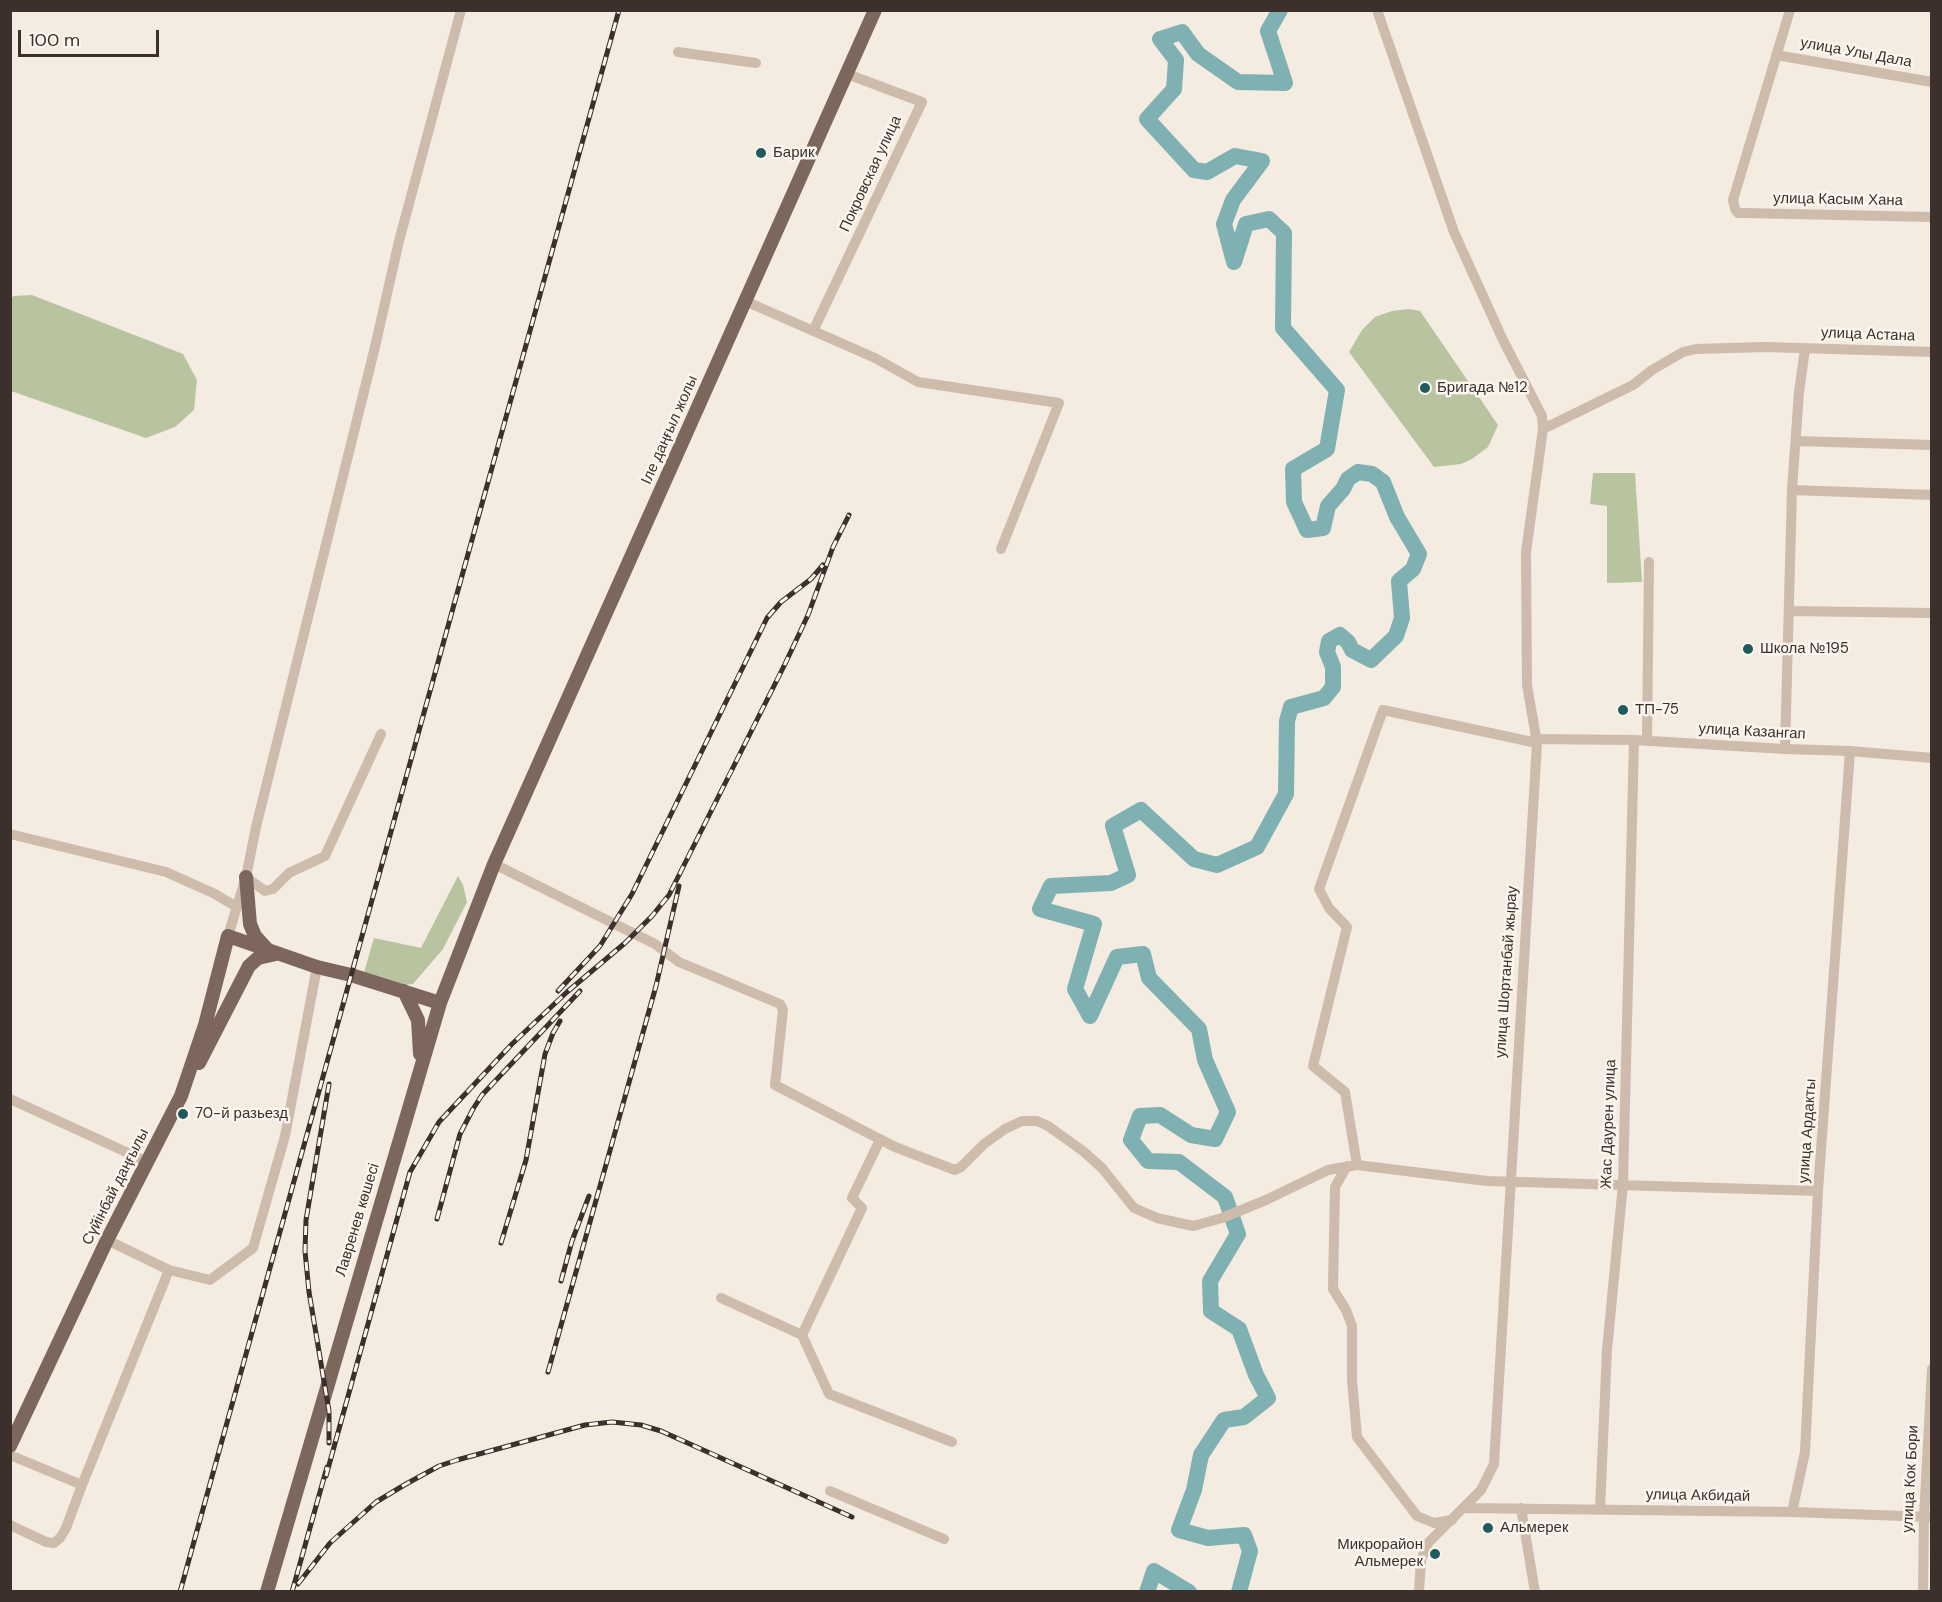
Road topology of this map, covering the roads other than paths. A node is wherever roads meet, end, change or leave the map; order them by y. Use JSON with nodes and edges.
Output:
{"nodes":[{"id":1,"x":461,"y":10,"type":"edge"},
{"id":2,"x":875,"y":10,"type":"edge"},
{"id":3,"x":1377,"y":10,"type":"edge"},
{"id":4,"x":1790,"y":10,"type":"edge"},
{"id":5,"x":678,"y":52,"type":"dead end"},
{"id":6,"x":1776,"y":55,"type":"junction"},
{"id":7,"x":756,"y":63,"type":"dead end"},
{"id":8,"x":847,"y":74,"type":"junction"},
{"id":9,"x":1932,"y":81,"type":"edge"},
{"id":10,"x":1932,"y":217,"type":"edge"},
{"id":11,"x":745,"y":301,"type":"junction"},
{"id":12,"x":813,"y":331,"type":"junction"},
{"id":13,"x":1804,"y":349,"type":"junction"},
{"id":14,"x":1932,"y":352,"type":"edge"},
{"id":15,"x":1543,"y":429,"type":"junction"},
{"id":16,"x":1796,"y":441,"type":"junction"},
{"id":17,"x":1932,"y":446,"type":"edge"},
{"id":18,"x":1792,"y":490,"type":"junction"},
{"id":19,"x":1932,"y":495,"type":"edge"},
{"id":20,"x":1001,"y":549,"type":"dead end"},
{"id":21,"x":1649,"y":562,"type":"dead end"},
{"id":22,"x":1790,"y":611,"type":"junction"},
{"id":23,"x":1932,"y":613,"type":"edge"},
{"id":24,"x":381,"y":734,"type":"dead end"},
{"id":25,"x":1634,"y":740,"type":"junction"},
{"id":26,"x":1536,"y":741,"type":"junction"},
{"id":27,"x":1647,"y":741,"type":"junction"},
{"id":28,"x":1785,"y":749,"type":"junction"},
{"id":29,"x":1850,"y":751,"type":"junction"},
{"id":30,"x":1932,"y":758,"type":"edge"},
{"id":31,"x":10,"y":834,"type":"edge"},
{"id":32,"x":495,"y":864,"type":"junction"},
{"id":33,"x":246,"y":877,"type":"junction"},
{"id":34,"x":237,"y":907,"type":"junction"},
{"id":35,"x":228,"y":936,"type":"junction"},
{"id":36,"x":274,"y":952,"type":"junction"},
{"id":37,"x":317,"y":967,"type":"junction"},
{"id":38,"x":404,"y":991,"type":"junction"},
{"id":39,"x":440,"y":1003,"type":"junction"},
{"id":40,"x":420,"y":1074,"type":"junction"},
{"id":41,"x":181,"y":1096,"type":"junction"},
{"id":42,"x":10,"y":1099,"type":"edge"},
{"id":43,"x":880,"y":1140,"type":"junction"},
{"id":44,"x":148,"y":1162,"type":"junction"},
{"id":45,"x":1352,"y":1166,"type":"junction"},
{"id":46,"x":1509,"y":1181,"type":"junction"},
{"id":47,"x":1623,"y":1184,"type":"junction"},
{"id":48,"x":1818,"y":1191,"type":"junction"},
{"id":49,"x":107,"y":1240,"type":"junction"},
{"id":50,"x":170,"y":1270,"type":"junction"},
{"id":51,"x":721,"y":1298,"type":"dead end"},
{"id":52,"x":802,"y":1335,"type":"junction"},
{"id":53,"x":1932,"y":1369,"type":"edge"},
{"id":54,"x":952,"y":1442,"type":"dead end"},
{"id":55,"x":10,"y":1446,"type":"edge"},
{"id":56,"x":10,"y":1455,"type":"edge"},
{"id":57,"x":81,"y":1485,"type":"junction"},
{"id":58,"x":830,"y":1491,"type":"dead end"},
{"id":59,"x":1464,"y":1508,"type":"junction"},
{"id":60,"x":1521,"y":1508,"type":"junction"},
{"id":61,"x":1600,"y":1509,"type":"junction"},
{"id":62,"x":1792,"y":1512,"type":"junction"},
{"id":63,"x":1928,"y":1517,"type":"edge"},
{"id":64,"x":1452,"y":1520,"type":"junction"},
{"id":65,"x":10,"y":1525,"type":"edge"},
{"id":66,"x":944,"y":1539,"type":"dead end"},
{"id":67,"x":267,"y":1592,"type":"edge"},
{"id":68,"x":1419,"y":1592,"type":"edge"},
{"id":69,"x":1535,"y":1592,"type":"edge"},
{"id":70,"x":1923,"y":1592,"type":"edge"}],
"edges":[{"from":1,"to":33,"type":"street"},
{"from":2,"to":8,"type":"main road","name":"Іле даңғыл жолы"},
{"from":3,"to":15,"type":"street"},
{"from":4,"to":6,"type":"street"},
{"from":5,"to":7,"type":"street"},
{"from":6,"to":9,"type":"street","name":"улица Улы Дала"},
{"from":6,"to":10,"type":"street","name":"улица Касым Хана"},
{"from":8,"to":11,"type":"main road","name":"Іле даңғыл жолы"},
{"from":8,"to":12,"type":"street","name":"Покровская улица"},
{"from":11,"to":12,"type":"street"},
{"from":11,"to":32,"type":"main road","name":"Іле даңғыл жолы"},
{"from":12,"to":20,"type":"street"},
{"from":13,"to":14,"type":"street","name":"улица Астана"},
{"from":13,"to":15,"type":"street","name":"улица Астана"},
{"from":13,"to":16,"type":"street"},
{"from":15,"to":26,"type":"street","name":"улица Шортанбай жырау"},
{"from":16,"to":17,"type":"street"},
{"from":16,"to":18,"type":"street"},
{"from":18,"to":19,"type":"street"},
{"from":18,"to":22,"type":"street"},
{"from":21,"to":27,"type":"street"},
{"from":22,"to":23,"type":"street"},
{"from":22,"to":28,"type":"street"},
{"from":24,"to":33,"type":"street"},
{"from":25,"to":26,"type":"street","name":"улица Казангап"},
{"from":25,"to":27,"type":"street","name":"улица Казангап"},
{"from":25,"to":47,"type":"street","name":"Жас Даурен улица"},
{"from":26,"to":45,"type":"street","name":"улица Казангап"},
{"from":26,"to":46,"type":"street","name":"улица Шортанбай жырау"},
{"from":27,"to":28,"type":"street","name":"улица Казангап"},
{"from":28,"to":29,"type":"street","name":"улица Казангап"},
{"from":29,"to":30,"type":"street","name":"улица Казангап"},
{"from":29,"to":48,"type":"street","name":"улица Ардакты"},
{"from":31,"to":34,"type":"street"},
{"from":32,"to":39,"type":"main road","name":"Лавренев көшесі"},
{"from":32,"to":43,"type":"street"},
{"from":33,"to":34,"type":"street"},
{"from":33,"to":36,"type":"main road"},
{"from":34,"to":35,"type":"street"},
{"from":35,"to":36,"type":"main road"},
{"from":35,"to":41,"type":"main road","name":"Сүйінбай даңғылы"},
{"from":36,"to":37,"type":"main road"},
{"from":36,"to":41,"type":"main road"},
{"from":37,"to":38,"type":"main road"},
{"from":37,"to":50,"type":"street"},
{"from":38,"to":39,"type":"main road"},
{"from":38,"to":40,"type":"main road"},
{"from":39,"to":40,"type":"main road","name":"Лавренев көшесі"},
{"from":40,"to":67,"type":"main road","name":"Лавренев көшесі"},
{"from":41,"to":44,"type":"main road","name":"Сүйінбай даңғылы"},
{"from":42,"to":44,"type":"street"},
{"from":43,"to":45,"type":"street"},
{"from":43,"to":52,"type":"street"},
{"from":44,"to":49,"type":"main road","name":"Сүйінбай даңғылы"},
{"from":45,"to":46,"type":"street"},
{"from":45,"to":64,"type":"street"},
{"from":46,"to":47,"type":"street"},
{"from":46,"to":59,"type":"street","name":"улица Шортанбай жырау"},
{"from":47,"to":48,"type":"street"},
{"from":47,"to":61,"type":"street","name":"Жас Даурен улица"},
{"from":48,"to":62,"type":"street","name":"улица Ардакты"},
{"from":49,"to":50,"type":"street"},
{"from":49,"to":55,"type":"main road","name":"Сүйінбай даңғылы"},
{"from":50,"to":57,"type":"street"},
{"from":51,"to":52,"type":"street"},
{"from":52,"to":54,"type":"street"},
{"from":53,"to":63,"type":"street","name":"улица Кок Бори"},
{"from":56,"to":57,"type":"street"},
{"from":57,"to":65,"type":"street"},
{"from":58,"to":66,"type":"street"},
{"from":59,"to":60,"type":"street","name":"улица Акбидай"},
{"from":59,"to":64,"type":"street","name":"улица Шортанбай жырау"},
{"from":60,"to":61,"type":"street","name":"улица Акбидай"},
{"from":60,"to":69,"type":"street"},
{"from":61,"to":62,"type":"street","name":"улица Акбидай"},
{"from":62,"to":63,"type":"street","name":"улица Акбидай"},
{"from":63,"to":70,"type":"street","name":"улица Кок Бори"},
{"from":64,"to":68,"type":"street","name":"улица Шортанбай жырау"}]}
